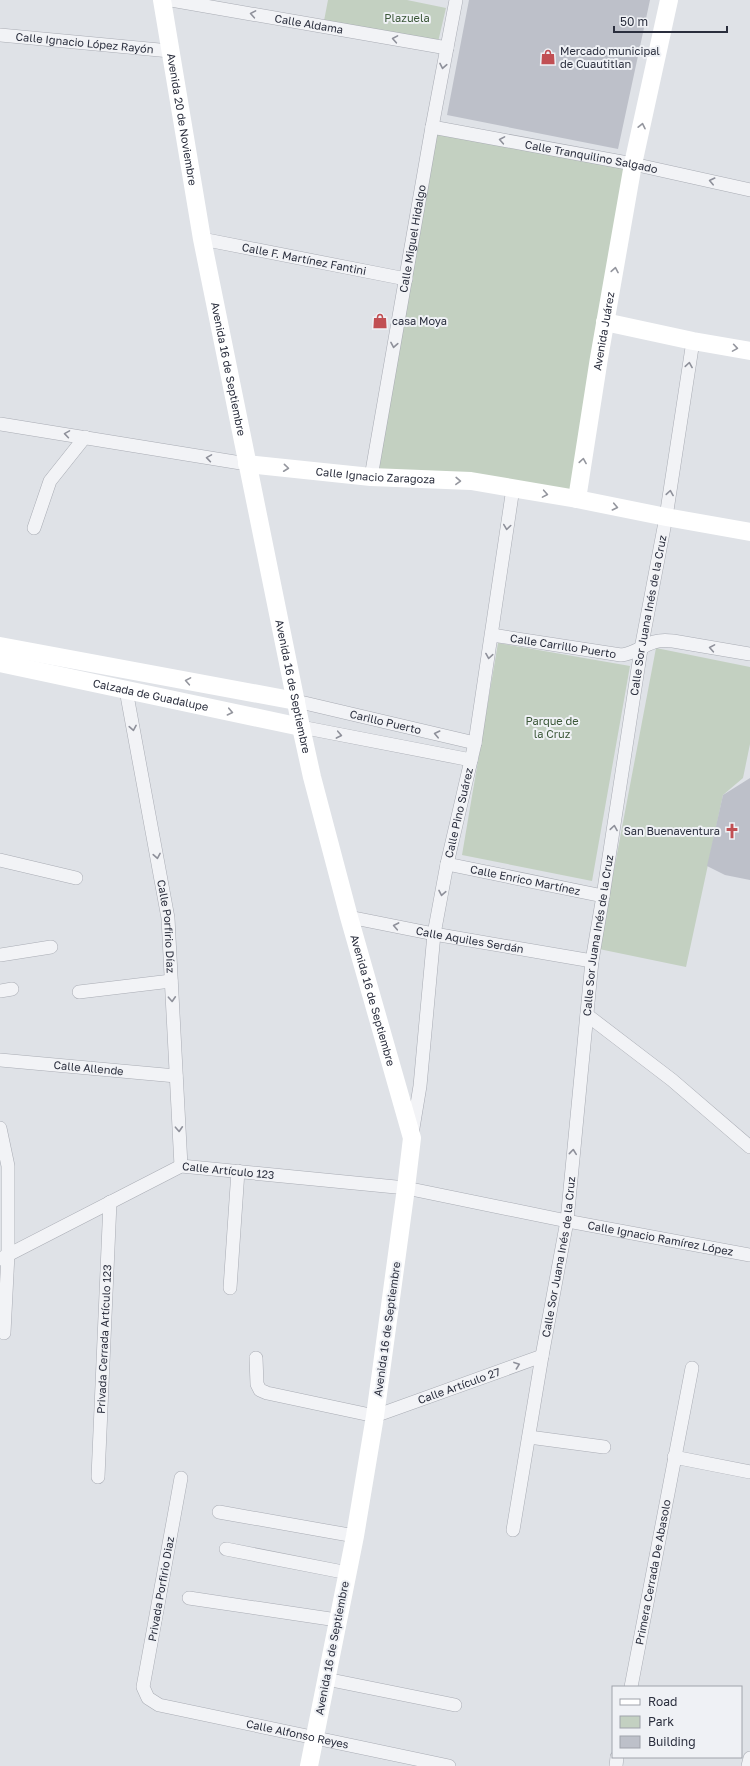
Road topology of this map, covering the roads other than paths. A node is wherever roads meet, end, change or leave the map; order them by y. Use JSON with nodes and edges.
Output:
{"nodes":[{"id":1,"x":162,"y":0,"type":"edge"},
{"id":2,"x":171,"y":0,"type":"edge"},
{"id":3,"x":454,"y":0,"type":"edge"},
{"id":4,"x":669,"y":0,"type":"edge"},
{"id":5,"x":0,"y":35,"type":"edge"},
{"id":6,"x":447,"y":48,"type":"junction"},
{"id":7,"x":170,"y":51,"type":"junction"},
{"id":8,"x":432,"y":127,"type":"junction"},
{"id":9,"x":634,"y":164,"type":"junction"},
{"id":10,"x":750,"y":190,"type":"edge"},
{"id":11,"x":202,"y":239,"type":"junction"},
{"id":12,"x":406,"y":279,"type":"junction"},
{"id":13,"x":605,"y":322,"type":"junction"},
{"id":14,"x":693,"y":341,"type":"junction"},
{"id":15,"x":750,"y":351,"type":"edge"},
{"id":16,"x":0,"y":424,"type":"edge"},
{"id":17,"x":86,"y":437,"type":"junction"},
{"id":18,"x":248,"y":464,"type":"junction"},
{"id":19,"x":371,"y":477,"type":"junction"},
{"id":20,"x":513,"y":488,"type":"junction"},
{"id":21,"x":577,"y":499,"type":"junction"},
{"id":22,"x":666,"y":517,"type":"junction"},
{"id":23,"x":34,"y":528,"type":"dead end"},
{"id":24,"x":750,"y":532,"type":"edge"},
{"id":25,"x":492,"y":635,"type":"junction"},
{"id":26,"x":0,"y":639,"type":"edge"},
{"id":27,"x":0,"y":646,"type":"edge"},
{"id":28,"x":641,"y":649,"type":"junction"},
{"id":29,"x":750,"y":654,"type":"edge"},
{"id":30,"x":68,"y":659,"type":"junction"},
{"id":31,"x":0,"y":663,"type":"edge"},
{"id":32,"x":0,"y":672,"type":"edge"},
{"id":33,"x":70,"y":678,"type":"junction"},
{"id":34,"x":126,"y":690,"type":"junction"},
{"id":35,"x":296,"y":701,"type":"junction"},
{"id":36,"x":301,"y":727,"type":"junction"},
{"id":37,"x":475,"y":743,"type":"junction"},
{"id":38,"x":471,"y":760,"type":"junction"},
{"id":39,"x":0,"y":860,"type":"edge"},
{"id":40,"x":447,"y":864,"type":"junction"},
{"id":41,"x":76,"y":878,"type":"dead end"},
{"id":42,"x":603,"y":896,"type":"junction"},
{"id":43,"x":349,"y":917,"type":"junction"},
{"id":44,"x":434,"y":934,"type":"junction"},
{"id":45,"x":51,"y":947,"type":"dead end"},
{"id":46,"x":0,"y":955,"type":"edge"},
{"id":47,"x":592,"y":961,"type":"junction"},
{"id":48,"x":172,"y":981,"type":"junction"},
{"id":49,"x":79,"y":992,"type":"dead end"},
{"id":50,"x":587,"y":1015,"type":"junction"},
{"id":51,"x":0,"y":1060,"type":"edge"},
{"id":52,"x":176,"y":1076,"type":"junction"},
{"id":53,"x":0,"y":1128,"type":"edge"},
{"id":54,"x":412,"y":1138,"type":"junction"},
{"id":55,"x":750,"y":1147,"type":"edge"},
{"id":56,"x":181,"y":1166,"type":"junction"},
{"id":57,"x":238,"y":1171,"type":"junction"},
{"id":58,"x":406,"y":1188,"type":"junction"},
{"id":59,"x":110,"y":1202,"type":"junction"},
{"id":60,"x":567,"y":1221,"type":"junction"},
{"id":61,"x":750,"y":1255,"type":"edge"},
{"id":62,"x":4,"y":1257,"type":"edge"},
{"id":63,"x":230,"y":1288,"type":"dead end"},
{"id":64,"x":4,"y":1333,"type":"dead end"},
{"id":65,"x":542,"y":1356,"type":"junction"},
{"id":66,"x":256,"y":1358,"type":"dead end"},
{"id":67,"x":692,"y":1368,"type":"dead end"},
{"id":68,"x":375,"y":1416,"type":"junction"},
{"id":69,"x":529,"y":1437,"type":"junction"},
{"id":70,"x":604,"y":1447,"type":"dead end"},
{"id":71,"x":674,"y":1457,"type":"junction"},
{"id":72,"x":750,"y":1472,"type":"edge"},
{"id":73,"x":98,"y":1477,"type":"dead end"},
{"id":74,"x":181,"y":1478,"type":"dead end"},
{"id":75,"x":219,"y":1512,"type":"dead end"},
{"id":76,"x":513,"y":1530,"type":"dead end"},
{"id":77,"x":355,"y":1536,"type":"junction"},
{"id":78,"x":226,"y":1549,"type":"dead end"},
{"id":79,"x":348,"y":1573,"type":"junction"},
{"id":80,"x":189,"y":1598,"type":"dead end"},
{"id":81,"x":337,"y":1620,"type":"junction"},
{"id":82,"x":326,"y":1679,"type":"junction"},
{"id":83,"x":631,"y":1686,"type":"edge"},
{"id":84,"x":148,"y":1698,"type":"joint"},
{"id":85,"x":455,"y":1705,"type":"dead end"},
{"id":86,"x":314,"y":1738,"type":"junction"},
{"id":87,"x":750,"y":1758,"type":"edge"},
{"id":88,"x":309,"y":1766,"type":"edge"},
{"id":89,"x":449,"y":1766,"type":"edge"},
{"id":90,"x":748,"y":1766,"type":"edge"}],
"edges":[{"from":1,"to":7,"type":"main road","name":"Avenida 20 de Noviembre"},
{"from":6,"to":2,"type":"street","name":"Calle Aldama","one_way":true},
{"from":3,"to":6,"type":"street","name":"Calle Miguel Hidalgo"},
{"from":9,"to":4,"type":"main road","name":"Avenida Juárez","one_way":true},
{"from":5,"to":7,"type":"street","name":"Calle Ignacio López Rayón"},
{"from":6,"to":8,"type":"street","name":"Calle Miguel Hidalgo","one_way":true},
{"from":7,"to":11,"type":"main road","name":"Avenida 20 de Noviembre"},
{"from":9,"to":8,"type":"street","name":"Calle Tranquilino Salgado","one_way":true},
{"from":8,"to":12,"type":"street","name":"Calle Miguel Hidalgo"},
{"from":10,"to":9,"type":"street","name":"Calle Tranquilino Salgado","one_way":true},
{"from":13,"to":9,"type":"main road","name":"Avenida Juárez","one_way":true},
{"from":11,"to":12,"type":"street","name":"Calle F. Martínez Fantini"},
{"from":11,"to":18,"type":"main road","name":"Avenida 16 de Septiembre"},
{"from":12,"to":19,"type":"street","name":"Calle Miguel Hidalgo","one_way":true},
{"from":13,"to":14,"type":"main road"},
{"from":21,"to":13,"type":"main road","name":"Avenida Juárez","one_way":true},
{"from":14,"to":15,"type":"main road","one_way":true},
{"from":22,"to":14,"type":"street","name":"Calle Sor Juana Inés de la Cruz","one_way":true},
{"from":17,"to":16,"type":"street","name":"Calle Ignacio Zaragoza","one_way":true},
{"from":18,"to":17,"type":"street","name":"Calle Ignacio Zaragoza","one_way":true},
{"from":17,"to":23,"type":"street"},
{"from":18,"to":19,"type":"main road","name":"Calle Ignacio Zaragoza","one_way":true},
{"from":18,"to":35,"type":"main road","name":"Avenida 16 de Septiembre"},
{"from":19,"to":20,"type":"main road","name":"Calle Ignacio Zaragoza","one_way":true},
{"from":20,"to":21,"type":"main road","name":"Calle Ignacio Zaragoza","one_way":true},
{"from":20,"to":25,"type":"street","name":"Calle Pino Suárez","one_way":true},
{"from":21,"to":22,"type":"main road","name":"Calle Ignacio Zaragoza","one_way":true},
{"from":22,"to":24,"type":"main road","name":"Calle Ignacio Zaragoza"},
{"from":22,"to":28,"type":"street","name":"Calle Sor Juana Inés de la Cruz"},
{"from":25,"to":28,"type":"street","name":"Calle Carrillo Puerto"},
{"from":25,"to":37,"type":"street","name":"Calle Pino Suárez","one_way":true},
{"from":26,"to":30,"type":"street"},
{"from":27,"to":30,"type":"main road","name":"Calzada de Guadalupe"},
{"from":29,"to":28,"type":"street","name":"Calle Carrillo Puerto","one_way":true},
{"from":42,"to":28,"type":"street","name":"Calle Sor Juana Inés de la Cruz","one_way":true},
{"from":35,"to":30,"type":"main road","name":"Calzada de Guadalupe","one_way":true},
{"from":31,"to":33,"type":"main road","name":"Calzada de Guadalupe"},
{"from":32,"to":33,"type":"street"},
{"from":33,"to":34,"type":"main road","name":"Calzada de Guadalupe"},
{"from":34,"to":36,"type":"main road","name":"Calzada de Guadalupe","one_way":true},
{"from":34,"to":48,"type":"street","name":"Calle Porfirio Díaz","one_way":true},
{"from":35,"to":36,"type":"main road","name":"Avenida 16 de Septiembre"},
{"from":37,"to":35,"type":"street","name":"Carillo Puerto","one_way":true},
{"from":36,"to":38,"type":"street","name":"Carillo Puerto","one_way":true},
{"from":36,"to":43,"type":"main road","name":"Avenida 16 de Septiembre"},
{"from":37,"to":38,"type":"street","name":"Calle Pino Suárez"},
{"from":38,"to":40,"type":"street","name":"Calle Pino Suárez"},
{"from":39,"to":41,"type":"street"},
{"from":40,"to":42,"type":"street","name":"Calle Enrico Martínez"},
{"from":40,"to":44,"type":"street","name":"Calle Pino Suárez","one_way":true},
{"from":42,"to":47,"type":"street","name":"Calle Sor Juana Inés de la Cruz"},
{"from":44,"to":43,"type":"street","name":"Calle Aquiles Serdán","one_way":true},
{"from":43,"to":54,"type":"main road","name":"Avenida 16 de Septiembre"},
{"from":44,"to":47,"type":"street","name":"Calle Aquiles Serdán"},
{"from":44,"to":54,"type":"street","name":"Calle Pino Suárez"},
{"from":45,"to":46,"type":"street"},
{"from":47,"to":50,"type":"street","name":"Calle Sor Juana Inés de la Cruz"},
{"from":48,"to":49,"type":"street"},
{"from":48,"to":52,"type":"street","name":"Calle Porfirio Díaz","one_way":true},
{"from":50,"to":55,"type":"street"},
{"from":60,"to":50,"type":"street","name":"Calle Sor Juana Inés de la Cruz","one_way":true},
{"from":51,"to":52,"type":"street","name":"Calle Allende"},
{"from":52,"to":56,"type":"street","name":"Calle Porfirio Díaz","one_way":true},
{"from":53,"to":62,"type":"street"},
{"from":54,"to":58,"type":"main road","name":"Avenida 16 de Septiembre"},
{"from":56,"to":57,"type":"street","name":"Calle Artículo 123"},
{"from":56,"to":59,"type":"street","name":"Calle Artículo 123"},
{"from":57,"to":58,"type":"street","name":"Calle Artículo 123"},
{"from":57,"to":63,"type":"street"},
{"from":58,"to":60,"type":"street","name":"Calle Ignacio Ramírez López"},
{"from":58,"to":68,"type":"main road","name":"Avenida 16 de Septiembre"},
{"from":59,"to":62,"type":"street","name":"Calle Artículo 123"},
{"from":59,"to":73,"type":"street","name":"Privada Cerrada Artículo 123"},
{"from":60,"to":61,"type":"street","name":"Calle Ignacio Ramírez López"},
{"from":60,"to":65,"type":"street","name":"Calle Sor Juana Inés de la Cruz"},
{"from":62,"to":64,"type":"street"},
{"from":68,"to":65,"type":"street","name":"Calle Artículo 27","one_way":true},
{"from":65,"to":69,"type":"street","name":"Calle Sor Juana Inés de la Cruz"},
{"from":66,"to":68,"type":"street"},
{"from":67,"to":71,"type":"street","name":"Primera Cerrada De Abasolo"},
{"from":68,"to":77,"type":"main road","name":"Avenida 16 de Septiembre"},
{"from":69,"to":70,"type":"street"},
{"from":69,"to":76,"type":"street","name":"Calle Sor Juana Inés de la Cruz"},
{"from":71,"to":72,"type":"street"},
{"from":71,"to":83,"type":"street","name":"Primera Cerrada De Abasolo"},
{"from":74,"to":84,"type":"street","name":"Privada Porfirio Diaz"},
{"from":75,"to":77,"type":"street"},
{"from":77,"to":79,"type":"main road","name":"Avenida 16 de Septiembre"},
{"from":78,"to":79,"type":"street"},
{"from":79,"to":81,"type":"main road","name":"Avenida 16 de Septiembre"},
{"from":80,"to":81,"type":"street"},
{"from":81,"to":82,"type":"main road","name":"Avenida 16 de Septiembre"},
{"from":82,"to":85,"type":"street"},
{"from":82,"to":86,"type":"main road","name":"Avenida 16 de Septiembre"},
{"from":84,"to":86,"type":"street","name":"Calle Alfonso Reyes"},
{"from":86,"to":88,"type":"main road","name":"Avenida 16 de Septiembre"},
{"from":86,"to":89,"type":"street","name":"Calle Alfonso Reyes"},
{"from":87,"to":90,"type":"street"}]}
